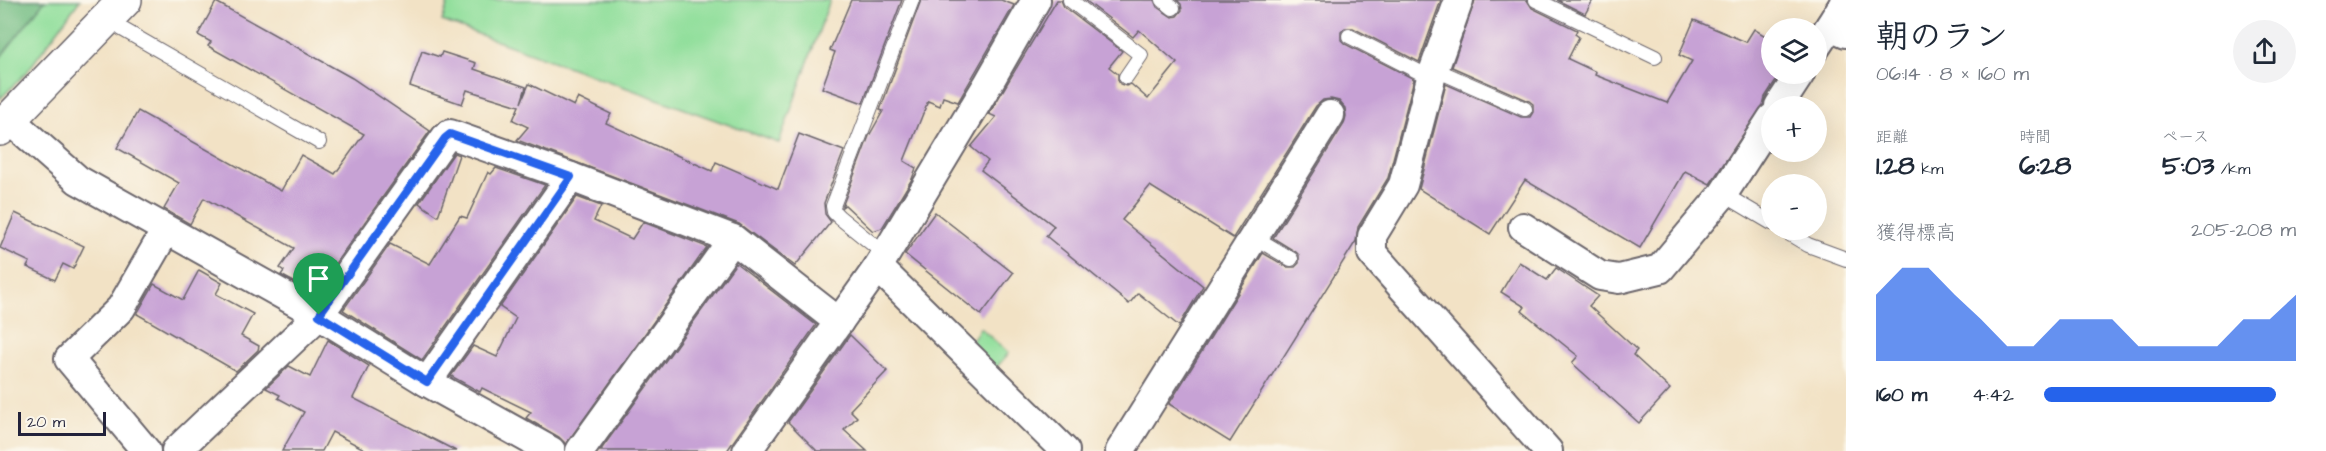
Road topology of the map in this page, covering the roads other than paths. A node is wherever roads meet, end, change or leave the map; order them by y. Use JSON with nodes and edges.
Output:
{"nodes":[{"id":1,"x":912,"y":0,"type":"edge"},
{"id":2,"x":1036,"y":0,"type":"edge"},
{"id":3,"x":1070,"y":0,"type":"edge"},
{"id":4,"x":1459,"y":0,"type":"edge"},
{"id":5,"x":1536,"y":0,"type":"edge"},
{"id":6,"x":1846,"y":0,"type":"edge"},
{"id":7,"x":116,"y":9,"type":"edge"},
{"id":8,"x":1831,"y":35,"type":"edge"},
{"id":9,"x":1349,"y":36,"type":"dead end"},
{"id":10,"x":1655,"y":57,"type":"dead end"},
{"id":11,"x":1433,"y":74,"type":"junction"},
{"id":12,"x":1126,"y":77,"type":"dead end"},
{"id":13,"x":1525,"y":109,"type":"dead end"},
{"id":14,"x":1330,"y":115,"type":"dead end"},
{"id":15,"x":4,"y":124,"type":"edge"},
{"id":16,"x":1761,"y":135,"type":"edge"},
{"id":17,"x":319,"y":142,"type":"dead end"},
{"id":18,"x":571,"y":177,"type":"junction"},
{"id":19,"x":1723,"y":194,"type":"junction"},
{"id":20,"x":1761,"y":216,"type":"edge"},
{"id":21,"x":1523,"y":227,"type":"dead end"},
{"id":22,"x":166,"y":230,"type":"junction"},
{"id":23,"x":1254,"y":237,"type":"junction"},
{"id":24,"x":733,"y":239,"type":"junction"},
{"id":25,"x":1800,"y":240,"type":"edge"},
{"id":26,"x":1291,"y":259,"type":"dead end"},
{"id":27,"x":1846,"y":259,"type":"edge"},
{"id":28,"x":882,"y":261,"type":"junction"},
{"id":29,"x":319,"y":315,"type":"junction"},
{"id":30,"x":839,"y":322,"type":"junction"},
{"id":31,"x":427,"y":382,"type":"junction"},
{"id":32,"x":753,"y":448,"type":"edge"},
{"id":33,"x":146,"y":451,"type":"edge"},
{"id":34,"x":176,"y":451,"type":"edge"},
{"id":35,"x":551,"y":451,"type":"edge"},
{"id":36,"x":580,"y":451,"type":"edge"},
{"id":37,"x":1065,"y":451,"type":"edge"},
{"id":38,"x":1120,"y":451,"type":"edge"},
{"id":39,"x":1548,"y":451,"type":"edge"}],
"edges":[{"from":1,"to":28,"type":"lane"},
{"from":2,"to":28,"type":"street"},
{"from":3,"to":12,"type":"lane"},
{"from":4,"to":11,"type":"street"},
{"from":5,"to":10,"type":"lane"},
{"from":6,"to":8,"type":"street"},
{"from":7,"to":15,"type":"street"},
{"from":7,"to":17,"type":"lane"},
{"from":9,"to":11,"type":"lane"},
{"from":11,"to":13,"type":"lane"},
{"from":11,"to":39,"type":"street"},
{"from":14,"to":23,"type":"street"},
{"from":15,"to":22,"type":"street"},
{"from":16,"to":19,"type":"street"},
{"from":18,"to":24,"type":"street"},
{"from":18,"to":29,"type":"street"},
{"from":18,"to":31,"type":"street"},
{"from":19,"to":20,"type":"lane"},
{"from":19,"to":21,"type":"street"},
{"from":22,"to":29,"type":"street"},
{"from":22,"to":33,"type":"street"},
{"from":23,"to":26,"type":"lane"},
{"from":23,"to":38,"type":"street"},
{"from":24,"to":30,"type":"street"},
{"from":24,"to":36,"type":"street"},
{"from":25,"to":27,"type":"lane"},
{"from":28,"to":30,"type":"street"},
{"from":28,"to":37,"type":"street"},
{"from":29,"to":31,"type":"street"},
{"from":29,"to":34,"type":"street"},
{"from":30,"to":32,"type":"street"},
{"from":31,"to":35,"type":"street"}]}
